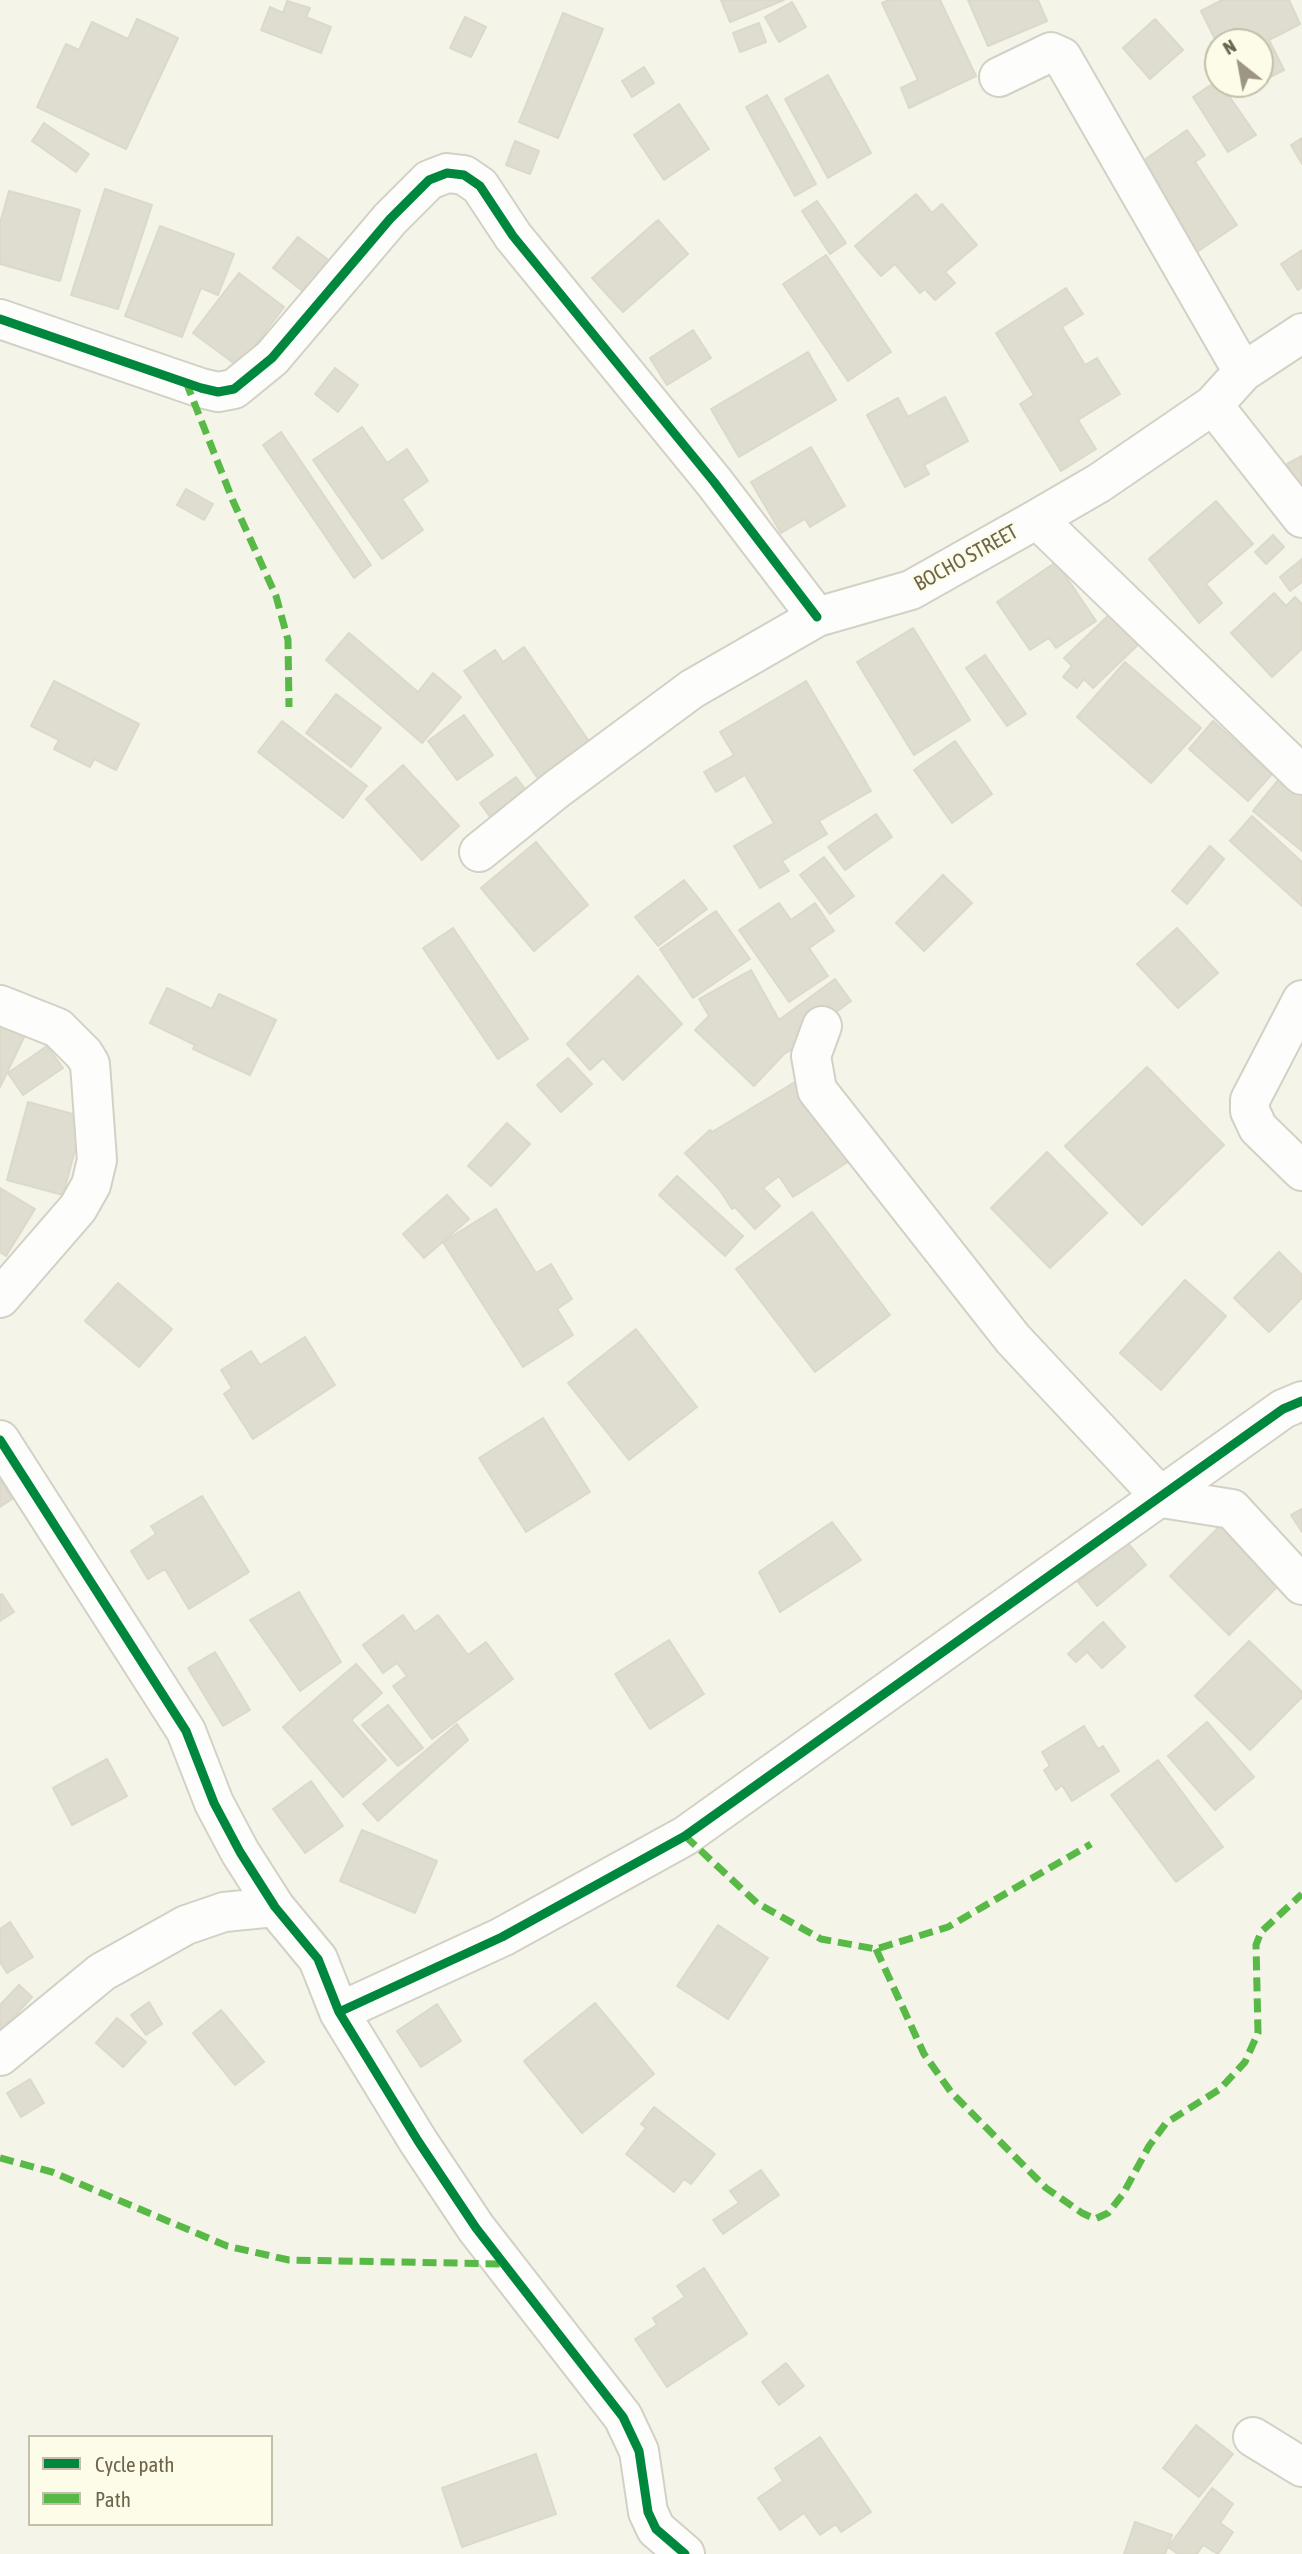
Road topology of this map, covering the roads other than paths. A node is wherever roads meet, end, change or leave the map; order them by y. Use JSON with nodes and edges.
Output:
{"nodes":[{"id":1,"x":999,"y":78,"type":"dead end"},
{"id":2,"x":0,"y":319,"type":"edge"},
{"id":3,"x":1302,"y":333,"type":"edge"},
{"id":4,"x":1243,"y":372,"type":"junction"},
{"id":5,"x":1213,"y":405,"type":"junction"},
{"id":6,"x":1302,"y":518,"type":"edge"},
{"id":7,"x":1037,"y":519,"type":"junction"},
{"id":8,"x":817,"y":617,"type":"junction"},
{"id":9,"x":1302,"y":775,"type":"edge"},
{"id":10,"x":479,"y":852,"type":"dead end"},
{"id":11,"x":1302,"y":1000,"type":"edge"},
{"id":12,"x":0,"y":1004,"type":"edge"},
{"id":13,"x":822,"y":1026,"type":"dead end"},
{"id":14,"x":1302,"y":1171,"type":"edge"},
{"id":15,"x":0,"y":1298,"type":"edge"},
{"id":16,"x":1302,"y":1401,"type":"edge"},
{"id":17,"x":0,"y":1440,"type":"edge"},
{"id":18,"x":1162,"y":1498,"type":"junction"},
{"id":19,"x":1302,"y":1585,"type":"edge"},
{"id":20,"x":275,"y":1907,"type":"junction"},
{"id":21,"x":339,"y":2012,"type":"junction"},
{"id":22,"x":0,"y":2056,"type":"edge"},
{"id":23,"x":1253,"y":2437,"type":"dead end"},
{"id":24,"x":1302,"y":2467,"type":"edge"},
{"id":25,"x":685,"y":2554,"type":"edge"}],
"edges":[{"from":1,"to":4,"type":"street"},
{"from":2,"to":8,"type":"street"},
{"from":3,"to":4,"type":"street","name":"BOCHO STREET"},
{"from":4,"to":5,"type":"street","name":"BOCHO STREET"},
{"from":5,"to":6,"type":"street"},
{"from":5,"to":7,"type":"street","name":"BOCHO STREET"},
{"from":7,"to":8,"type":"street","name":"BOCHO STREET"},
{"from":7,"to":9,"type":"street"},
{"from":8,"to":10,"type":"street","name":"BOCHO STREET"},
{"from":11,"to":14,"type":"street"},
{"from":12,"to":15,"type":"street"},
{"from":13,"to":18,"type":"street"},
{"from":16,"to":18,"type":"street"},
{"from":17,"to":20,"type":"street"},
{"from":18,"to":19,"type":"street"},
{"from":18,"to":21,"type":"street"},
{"from":20,"to":21,"type":"street"},
{"from":20,"to":22,"type":"street"},
{"from":21,"to":25,"type":"street"},
{"from":23,"to":24,"type":"street"}]}
